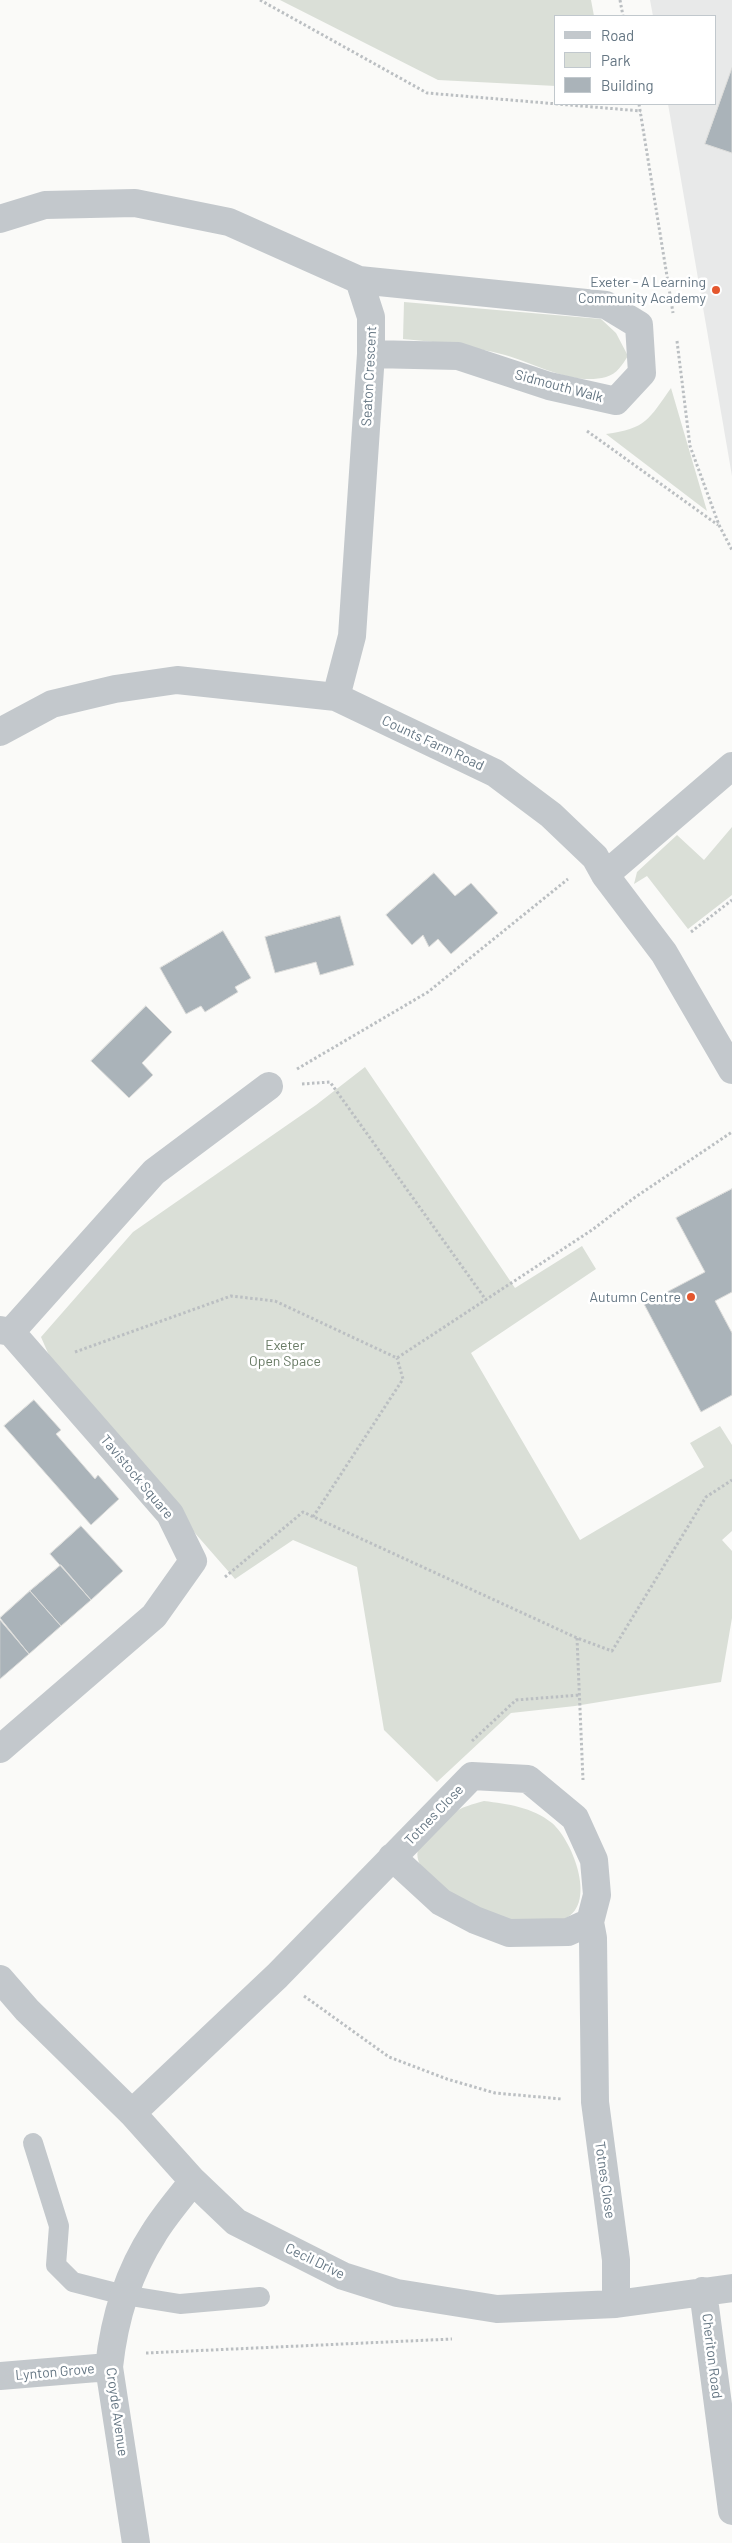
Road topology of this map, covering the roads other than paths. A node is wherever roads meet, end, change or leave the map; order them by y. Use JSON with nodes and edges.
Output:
{"nodes":[{"id":1,"x":0,"y":219,"type":"edge"},
{"id":2,"x":359,"y":280,"type":"junction"},
{"id":3,"x":371,"y":354,"type":"junction"},
{"id":4,"x":336,"y":697,"type":"junction"},
{"id":5,"x":0,"y":732,"type":"edge"},
{"id":6,"x":732,"y":766,"type":"edge"},
{"id":7,"x":600,"y":866,"type":"junction"},
{"id":8,"x":732,"y":1070,"type":"edge"},
{"id":9,"x":269,"y":1086,"type":"road end"},
{"id":10,"x":6,"y":1331,"type":"edge"},
{"id":11,"x":0,"y":1749,"type":"edge"},
{"id":12,"x":392,"y":1857,"type":"junction"},
{"id":13,"x":590,"y":1922,"type":"junction"},
{"id":14,"x":0,"y":1980,"type":"edge"},
{"id":15,"x":132,"y":2113,"type":"junction"},
{"id":16,"x":33,"y":2143,"type":"dead end"},
{"id":17,"x":194,"y":2181,"type":"junction"},
{"id":18,"x":732,"y":2288,"type":"edge"},
{"id":19,"x":704,"y":2291,"type":"junction"},
{"id":20,"x":124,"y":2295,"type":"junction"},
{"id":21,"x":260,"y":2297,"type":"dead end"},
{"id":22,"x":616,"y":2304,"type":"junction"},
{"id":23,"x":110,"y":2356,"type":"junction"},
{"id":24,"x":0,"y":2376,"type":"edge"},
{"id":25,"x":732,"y":2511,"type":"edge"},
{"id":26,"x":136,"y":2543,"type":"edge"}],
"edges":[{"from":1,"to":2,"type":"street"},
{"from":2,"to":3,"type":"street","name":"Seaton Crescent"},
{"from":2,"to":3,"type":"street","name":"Sidmouth Walk"},
{"from":3,"to":4,"type":"street","name":"Seaton Crescent"},
{"from":4,"to":5,"type":"street","name":"Counts Farm Road"},
{"from":4,"to":7,"type":"street","name":"Counts Farm Road"},
{"from":6,"to":7,"type":"street"},
{"from":7,"to":8,"type":"street","name":"Counts Farm Road"},
{"from":9,"to":10,"type":"street","name":"Tavistock Square"},
{"from":10,"to":11,"type":"street","name":"Tavistock Square"},
{"from":12,"to":13,"type":"street"},
{"from":12,"to":13,"type":"street","name":"Totnes Close"},
{"from":12,"to":15,"type":"street","name":"Totnes Close"},
{"from":13,"to":22,"type":"street","name":"Totnes Close"},
{"from":14,"to":15,"type":"street","name":"Cecil Drive"},
{"from":15,"to":17,"type":"street","name":"Cecil Drive"},
{"from":16,"to":20,"type":"lane"},
{"from":17,"to":20,"type":"street","name":"Croyde Avenue"},
{"from":17,"to":22,"type":"street","name":"Cecil Drive"},
{"from":18,"to":19,"type":"street","name":"Cecil Drive"},
{"from":19,"to":22,"type":"street","name":"Cecil Drive"},
{"from":19,"to":25,"type":"street","name":"Cheriton Road"},
{"from":20,"to":21,"type":"lane"},
{"from":20,"to":23,"type":"street","name":"Croyde Avenue"},
{"from":23,"to":24,"type":"street","name":"Lynton Grove"},
{"from":23,"to":26,"type":"street","name":"Croyde Avenue"}]}
